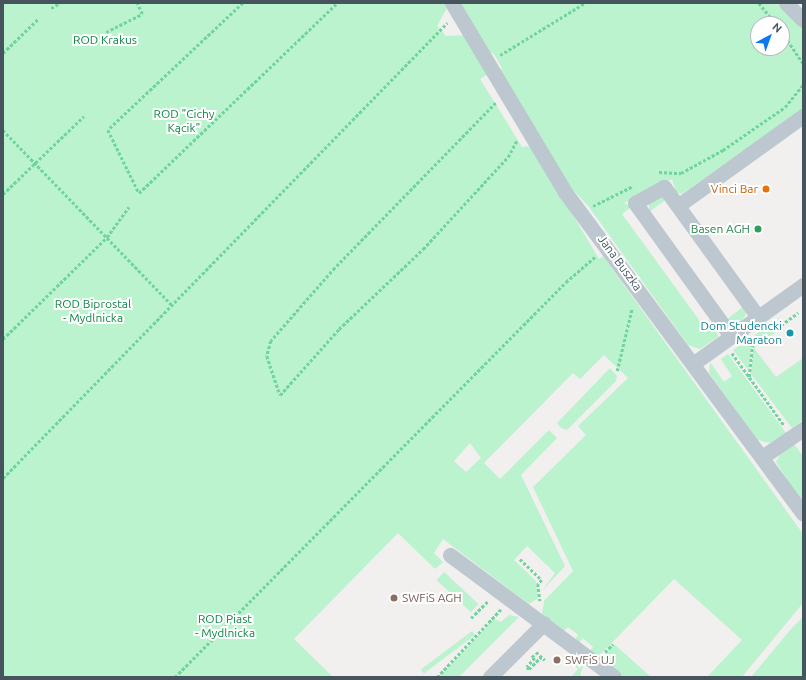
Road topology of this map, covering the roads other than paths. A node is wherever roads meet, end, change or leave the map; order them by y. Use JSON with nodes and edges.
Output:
{"nodes":[{"id":1,"x":452,"y":3,"type":"edge"},
{"id":2,"x":786,"y":3,"type":"edge"},
{"id":3,"x":803,"y":20,"type":"edge"},
{"id":4,"x":803,"y":116,"type":"edge"},
{"id":5,"x":679,"y":205,"type":"junction"},
{"id":6,"x":803,"y":285,"type":"edge"},
{"id":7,"x":758,"y":317,"type":"junction"},
{"id":8,"x":730,"y":343,"type":"junction"},
{"id":9,"x":694,"y":363,"type":"junction"},
{"id":10,"x":796,"y":430,"type":"edge"},
{"id":11,"x":762,"y":457,"type":"junction"},
{"id":12,"x":803,"y":514,"type":"edge"},
{"id":13,"x":450,"y":555,"type":"dead end"},
{"id":14,"x":544,"y":623,"type":"junction"},
{"id":15,"x":490,"y":677,"type":"edge"},
{"id":16,"x":614,"y":677,"type":"edge"}],
"edges":[{"from":1,"to":9,"type":"street","name":"Jana Buszka"},
{"from":2,"to":3,"type":"street"},
{"from":4,"to":5,"type":"street"},
{"from":5,"to":7,"type":"street"},
{"from":5,"to":8,"type":"street"},
{"from":6,"to":7,"type":"street"},
{"from":7,"to":8,"type":"street"},
{"from":8,"to":9,"type":"street"},
{"from":9,"to":11,"type":"street","name":"Jana Buszka"},
{"from":10,"to":11,"type":"street"},
{"from":11,"to":12,"type":"street","name":"Jana Buszka"},
{"from":13,"to":14,"type":"street"},
{"from":14,"to":15,"type":"street"},
{"from":14,"to":16,"type":"street"}]}
